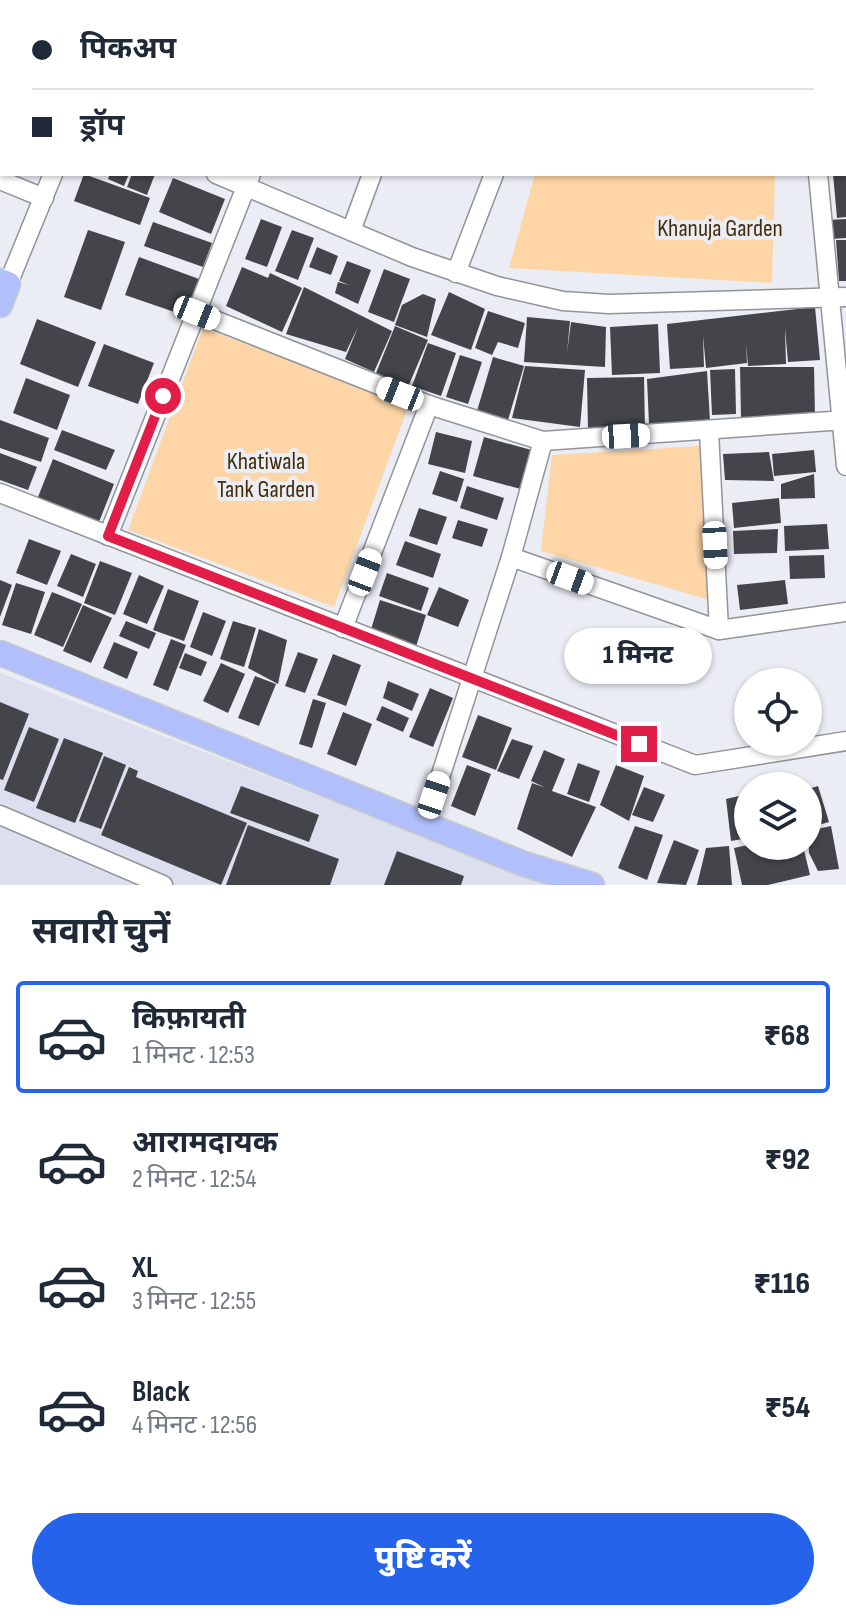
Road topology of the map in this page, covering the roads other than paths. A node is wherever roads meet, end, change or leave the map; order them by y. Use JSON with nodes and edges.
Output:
{"nodes":[{"id":1,"x":52,"y":176,"type":"edge"},
{"id":2,"x":227,"y":176,"type":"edge"},
{"id":3,"x":371,"y":176,"type":"edge"},
{"id":4,"x":493,"y":176,"type":"edge"},
{"id":5,"x":818,"y":176,"type":"edge"},
{"id":6,"x":0,"y":180,"type":"edge"},
{"id":7,"x":249,"y":180,"type":"edge"},
{"id":8,"x":44,"y":198,"type":"junction"},
{"id":9,"x":351,"y":231,"type":"junction"},
{"id":10,"x":456,"y":273,"type":"junction"},
{"id":11,"x":3,"y":290,"type":"edge"},
{"id":12,"x":837,"y":297,"type":"edge"},
{"id":13,"x":197,"y":313,"type":"junction"},
{"id":14,"x":429,"y":405,"type":"junction"},
{"id":15,"x":844,"y":420,"type":"edge"},
{"id":16,"x":709,"y":431,"type":"junction"},
{"id":17,"x":543,"y":441,"type":"junction"},
{"id":18,"x":846,"y":466,"type":"edge"},
{"id":19,"x":0,"y":493,"type":"edge"},
{"id":20,"x":108,"y":536,"type":"junction"},
{"id":21,"x":511,"y":557,"type":"junction"},
{"id":22,"x":846,"y":612,"type":"edge"},
{"id":23,"x":343,"y":628,"type":"junction"},
{"id":24,"x":719,"y":630,"type":"junction"},
{"id":25,"x":0,"y":653,"type":"edge"},
{"id":26,"x":471,"y":678,"type":"junction"},
{"id":27,"x":846,"y":741,"type":"edge"},
{"id":28,"x":0,"y":815,"type":"edge"},
{"id":29,"x":425,"y":824,"type":"junction"},
{"id":30,"x":131,"y":879,"type":"edge"},
{"id":31,"x":163,"y":885,"type":"edge"},
{"id":32,"x":592,"y":885,"type":"edge"}],
"edges":[{"from":1,"to":8,"type":"street"},
{"from":2,"to":7,"type":"street"},
{"from":3,"to":9,"type":"street"},
{"from":4,"to":10,"type":"street"},
{"from":5,"to":12,"type":"street"},
{"from":6,"to":8,"type":"street"},
{"from":7,"to":9,"type":"street"},
{"from":7,"to":13,"type":"street"},
{"from":8,"to":11,"type":"street"},
{"from":9,"to":10,"type":"street"},
{"from":10,"to":12,"type":"street"},
{"from":12,"to":15,"type":"street"},
{"from":13,"to":14,"type":"street"},
{"from":13,"to":20,"type":"street"},
{"from":14,"to":17,"type":"street"},
{"from":14,"to":23,"type":"street"},
{"from":15,"to":16,"type":"street"},
{"from":15,"to":18,"type":"street"},
{"from":16,"to":17,"type":"street"},
{"from":16,"to":24,"type":"street"},
{"from":17,"to":21,"type":"street"},
{"from":19,"to":20,"type":"street"},
{"from":20,"to":23,"type":"street"},
{"from":21,"to":24,"type":"street"},
{"from":21,"to":26,"type":"street"},
{"from":22,"to":24,"type":"street"},
{"from":23,"to":26,"type":"street"},
{"from":25,"to":29,"type":"main road"},
{"from":26,"to":27,"type":"street"},
{"from":26,"to":29,"type":"street"},
{"from":28,"to":30,"type":"street"},
{"from":29,"to":32,"type":"main road"},
{"from":30,"to":31,"type":"street"}]}
